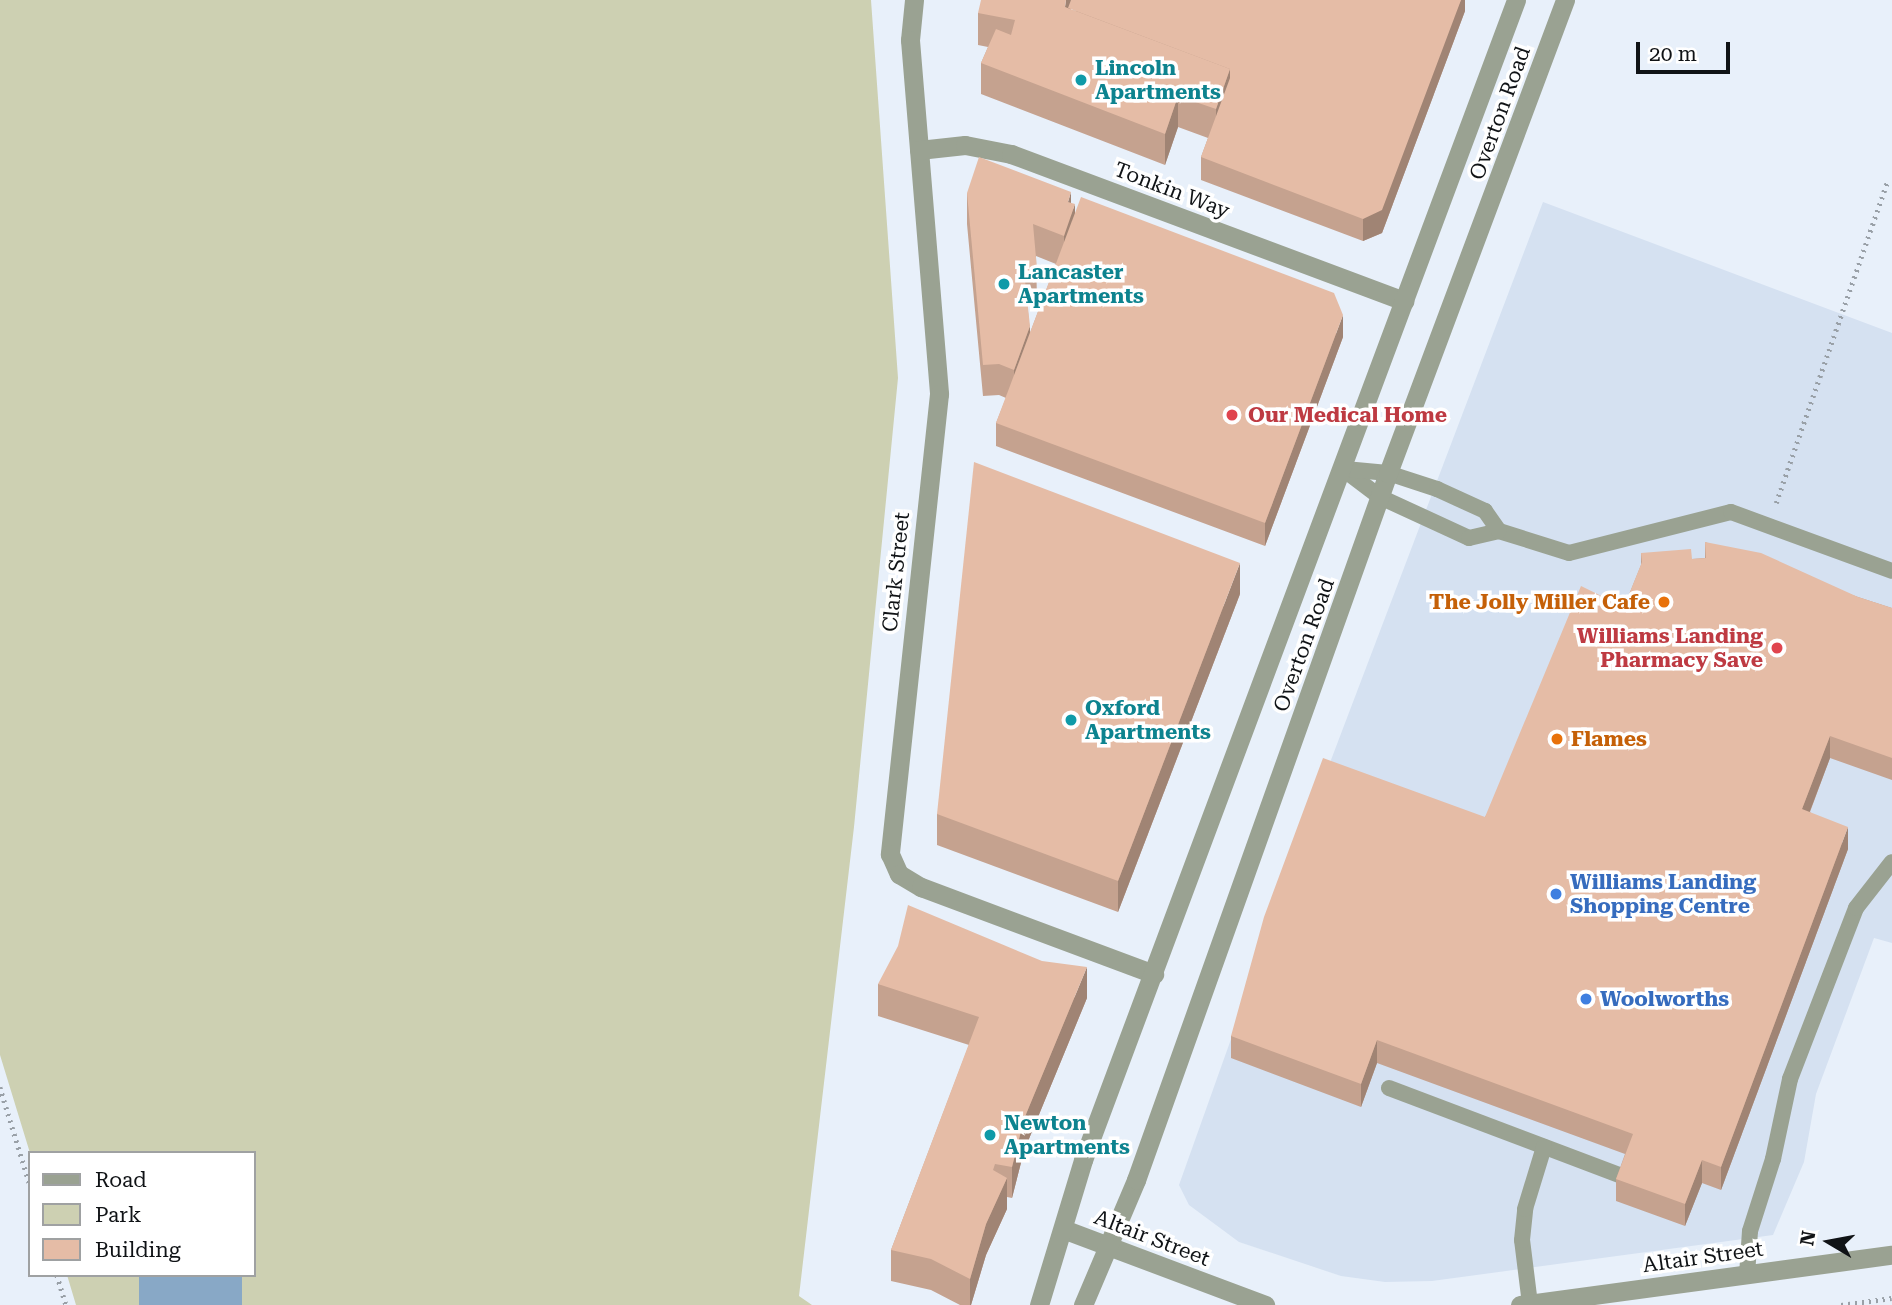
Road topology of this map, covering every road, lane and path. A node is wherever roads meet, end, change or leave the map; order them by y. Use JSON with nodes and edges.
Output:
{"nodes":[{"id":1,"x":914,"y":0,"type":"edge"},
{"id":2,"x":1516,"y":0,"type":"edge"},
{"id":3,"x":1565,"y":0,"type":"edge"},
{"id":4,"x":919,"y":150,"type":"junction"},
{"id":5,"x":1888,"y":180,"type":"dead end"},
{"id":6,"x":1404,"y":301,"type":"junction"},
{"id":7,"x":1343,"y":469,"type":"junction"},
{"id":8,"x":1388,"y":473,"type":"junction"},
{"id":9,"x":1380,"y":497,"type":"junction"},
{"id":10,"x":1769,"y":525,"type":"junction"},
{"id":11,"x":1499,"y":531,"type":"junction"},
{"id":12,"x":1892,"y":571,"type":"edge"},
{"id":13,"x":1892,"y":862,"type":"edge"},
{"id":14,"x":1154,"y":974,"type":"junction"},
{"id":15,"x":0,"y":1087,"type":"edge"},
{"id":16,"x":1390,"y":1088,"type":"dead end"},
{"id":17,"x":1544,"y":1147,"type":"junction"},
{"id":18,"x":1624,"y":1177,"type":"edge"},
{"id":19,"x":28,"y":1178,"type":"edge"},
{"id":20,"x":1063,"y":1228,"type":"junction"},
{"id":21,"x":1108,"y":1244,"type":"junction"},
{"id":22,"x":1892,"y":1255,"type":"edge"},
{"id":23,"x":1747,"y":1275,"type":"junction"},
{"id":24,"x":58,"y":1277,"type":"edge"},
{"id":25,"x":1892,"y":1298,"type":"edge"},
{"id":26,"x":1525,"y":1304,"type":"edge"},
{"id":27,"x":66,"y":1305,"type":"edge"},
{"id":28,"x":1039,"y":1305,"type":"edge"},
{"id":29,"x":1083,"y":1305,"type":"edge"},
{"id":30,"x":1265,"y":1305,"type":"edge"},
{"id":31,"x":1841,"y":1305,"type":"edge"}],
"edges":[{"from":1,"to":4,"type":"street","name":"Clark Street"},
{"from":2,"to":6,"type":"street","name":"Overton Road"},
{"from":3,"to":8,"type":"street","name":"Overton Road"},
{"from":4,"to":6,"type":"street","name":"Tonkin Way"},
{"from":4,"to":14,"type":"street","name":"Clark Street"},
{"from":5,"to":10,"type":"path"},
{"from":6,"to":7,"type":"street","name":"Overton Road"},
{"from":7,"to":8,"type":"lane"},
{"from":7,"to":9,"type":"lane"},
{"from":7,"to":14,"type":"street","name":"Overton Road"},
{"from":8,"to":9,"type":"street","name":"Overton Road"},
{"from":8,"to":11,"type":"lane"},
{"from":9,"to":11,"type":"lane"},
{"from":9,"to":21,"type":"street","name":"Overton Road"},
{"from":10,"to":11,"type":"lane"},
{"from":10,"to":12,"type":"lane"},
{"from":13,"to":23,"type":"lane"},
{"from":14,"to":20,"type":"street","name":"Overton Road"},
{"from":15,"to":19,"type":"path"},
{"from":16,"to":17,"type":"lane"},
{"from":17,"to":18,"type":"lane"},
{"from":17,"to":26,"type":"lane"},
{"from":20,"to":21,"type":"street","name":"Altair Street"},
{"from":20,"to":28,"type":"street","name":"Overton Road"},
{"from":21,"to":29,"type":"street","name":"Overton Road"},
{"from":21,"to":30,"type":"street","name":"Altair Street"},
{"from":22,"to":23,"type":"street","name":"Altair Street"},
{"from":23,"to":26,"type":"street","name":"Altair Street"},
{"from":24,"to":27,"type":"path"},
{"from":25,"to":31,"type":"path"}]}
